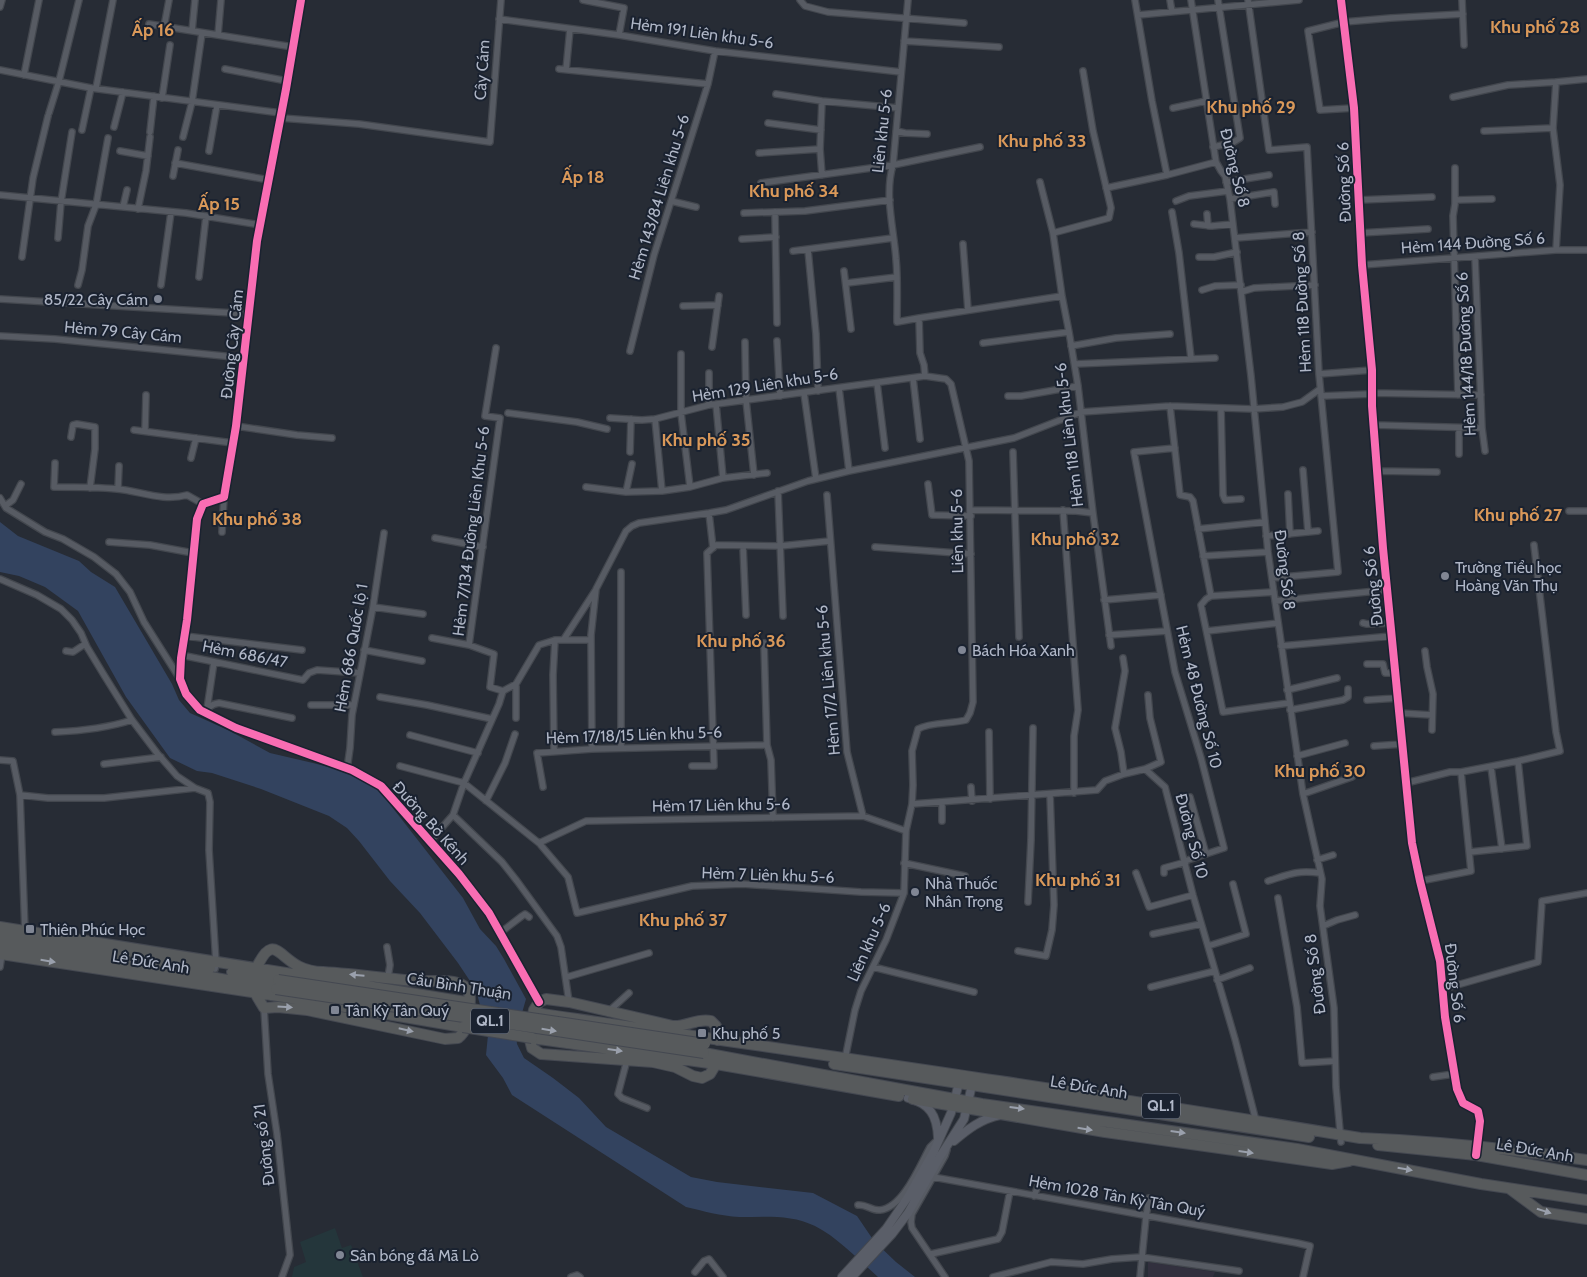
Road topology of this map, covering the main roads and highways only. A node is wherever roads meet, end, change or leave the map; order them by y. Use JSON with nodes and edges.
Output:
{"nodes":[{"id":1,"x":0,"y":928,"type":"edge"},
{"id":2,"x":0,"y":936,"type":"edge"},
{"id":3,"x":25,"y":936,"type":"junction"},
{"id":4,"x":1,"y":951,"type":"edge"},
{"id":5,"x":216,"y":966,"type":"junction"},
{"id":6,"x":256,"y":969,"type":"junction"},
{"id":7,"x":277,"y":985,"type":"junction"},
{"id":8,"x":256,"y":990,"type":"junction"},
{"id":9,"x":717,"y":1040,"type":"junction"},
{"id":10,"x":705,"y":1049,"type":"junction"},
{"id":11,"x":844,"y":1062,"type":"junction"},
{"id":12,"x":716,"y":1064,"type":"junction"},
{"id":13,"x":959,"y":1083,"type":"junction"},
{"id":14,"x":972,"y":1085,"type":"junction"},
{"id":15,"x":908,"y":1095,"type":"junction"},
{"id":16,"x":955,"y":1103,"type":"junction"},
{"id":17,"x":968,"y":1105,"type":"junction"},
{"id":18,"x":1002,"y":1115,"type":"junction"},
{"id":19,"x":1130,"y":1124,"type":"junction"},
{"id":20,"x":1128,"y":1135,"type":"junction"},
{"id":21,"x":938,"y":1139,"type":"junction"},
{"id":22,"x":1341,"y":1139,"type":"junction"},
{"id":23,"x":948,"y":1146,"type":"junction"},
{"id":24,"x":1476,"y":1150,"type":"junction"},
{"id":25,"x":937,"y":1153,"type":"junction"},
{"id":26,"x":1357,"y":1160,"type":"junction"},
{"id":27,"x":1587,"y":1160,"type":"edge"},
{"id":28,"x":1587,"y":1175,"type":"edge"},
{"id":29,"x":1507,"y":1187,"type":"junction"},
{"id":30,"x":1587,"y":1200,"type":"edge"},
{"id":31,"x":1587,"y":1219,"type":"edge"},
{"id":32,"x":842,"y":1277,"type":"edge"},
{"id":33,"x":852,"y":1277,"type":"edge"}],
"edges":[{"from":1,"to":3,"type":"highway","name":"Lê Đức Anh","number":"QL.1"},
{"from":2,"to":3,"type":"highway","name":"Lê Đức Anh","number":"QL.1"},
{"from":3,"to":5,"type":"highway","name":"Lê Đức Anh","number":"QL.1"},
{"from":4,"to":8,"type":"highway","name":"Lê Đức Anh","number":"QL.1","one_way":true},
{"from":5,"to":6,"type":"highway","name":"Lê Đức Anh","number":"QL.1"},
{"from":5,"to":7,"type":"highway","name":"Lê Đức Anh","number":"QL.1"},
{"from":8,"to":6,"type":"highway","one_way":true},
{"from":6,"to":9,"type":"highway","name":"Cầu Bình Thuận","number":"QL.1"},
{"from":7,"to":8,"type":"highway","name":"Lê Đức Anh","number":"QL.1"},
{"from":7,"to":10,"type":"highway","name":"Cầu Bình Thuận","number":"QL.1","bridge":true},
{"from":8,"to":12,"type":"highway","name":"Lê Đức Anh","number":"QL.1","one_way":true,"bridge":true},
{"from":9,"to":11,"type":"highway","name":"Lê Đức Anh","number":"QL.1"},
{"from":9,"to":12,"type":"highway"},
{"from":10,"to":11,"type":"highway","name":"Lê Đức Anh","number":"QL.1"},
{"from":10,"to":15,"type":"highway","name":"Lê Đức Anh","number":"QL.1"},
{"from":11,"to":13,"type":"highway","name":"Lê Đức Anh","number":"QL.1"},
{"from":11,"to":22,"type":"highway","name":"Lê Đức Anh","number":"QL.1"},
{"from":12,"to":15,"type":"highway","name":"Lê Đức Anh","number":"QL.1"},
{"from":13,"to":14,"type":"highway","name":"Lê Đức Anh","number":"QL.1"},
{"from":13,"to":16,"type":"main road"},
{"from":14,"to":17,"type":"main road"},
{"from":14,"to":22,"type":"highway","name":"Lê Đức Anh","number":"QL.1"},
{"from":15,"to":16,"type":"highway","name":"Lê Đức Anh","number":"QL.1"},
{"from":15,"to":21,"type":"main road"},
{"from":16,"to":17,"type":"highway","name":"Lê Đức Anh","number":"QL.1"},
{"from":16,"to":21,"type":"main road"},
{"from":17,"to":18,"type":"highway","name":"Lê Đức Anh","number":"QL.1"},
{"from":17,"to":19,"type":"highway","name":"Lê Đức Anh","number":"QL.1","one_way":true},
{"from":17,"to":23,"type":"main road"},
{"from":18,"to":20,"type":"highway","name":"Lê Đức Anh","number":"QL.1","one_way":true},
{"from":18,"to":23,"type":"main road"},
{"from":19,"to":20,"type":"highway"},
{"from":19,"to":26,"type":"highway","name":"Lê Đức Anh","number":"QL.1","one_way":true},
{"from":20,"to":26,"type":"highway","name":"Lê Đức Anh","number":"QL.1","one_way":true},
{"from":21,"to":25,"type":"main road"},
{"from":22,"to":24,"type":"highway","name":"Lê Đức Anh","number":"QL.1"},
{"from":23,"to":25,"type":"main road"},
{"from":24,"to":27,"type":"highway","name":"Lê Đức Anh","number":"QL.1"},
{"from":24,"to":28,"type":"highway","name":"Lê Đức Anh","number":"QL.1"},
{"from":25,"to":32,"type":"main road"},
{"from":25,"to":33,"type":"main road"},
{"from":26,"to":29,"type":"highway","name":"Lê Đức Anh","number":"QL.1","one_way":true},
{"from":29,"to":30,"type":"highway","name":"Lê Đức Anh","number":"QL.1"},
{"from":29,"to":31,"type":"highway","name":"Lê Đức Anh","number":"QL.1","one_way":true}]}
